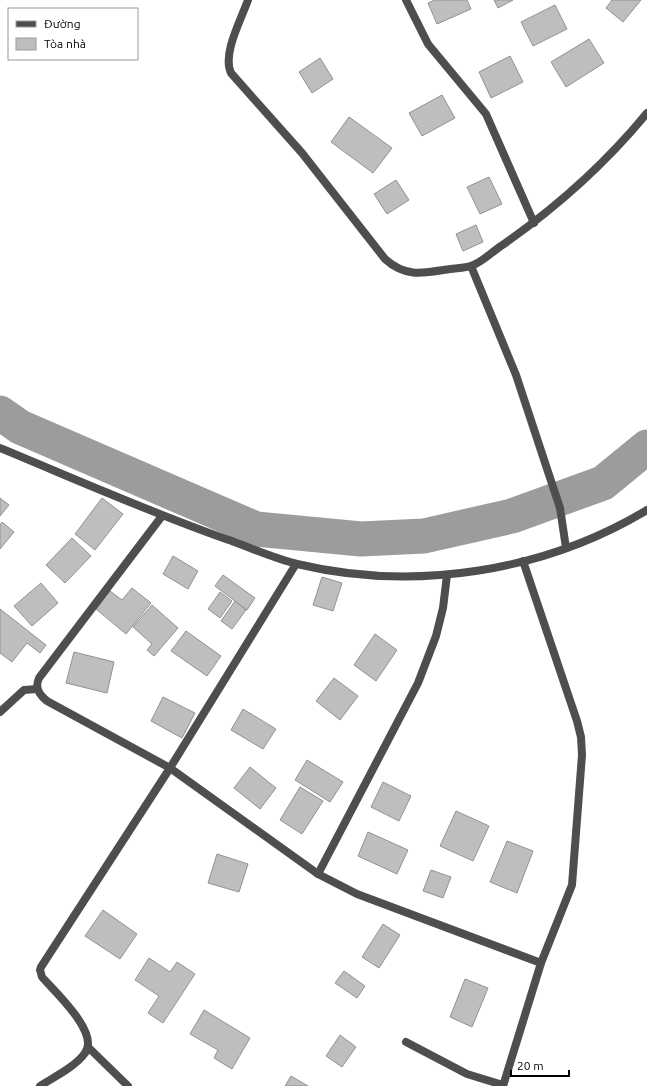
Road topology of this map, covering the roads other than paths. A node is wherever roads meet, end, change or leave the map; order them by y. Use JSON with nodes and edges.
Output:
{"nodes":[{"id":1,"x":248,"y":0,"type":"edge"},
{"id":2,"x":406,"y":0,"type":"edge"},
{"id":3,"x":647,"y":113,"type":"edge"},
{"id":4,"x":534,"y":223,"type":"junction"},
{"id":5,"x":472,"y":266,"type":"junction"},
{"id":6,"x":0,"y":448,"type":"edge"},
{"id":7,"x":647,"y":510,"type":"edge"},
{"id":8,"x":162,"y":516,"type":"junction"},
{"id":9,"x":566,"y":548,"type":"junction"},
{"id":10,"x":524,"y":562,"type":"junction"},
{"id":11,"x":296,"y":564,"type":"junction"},
{"id":12,"x":447,"y":575,"type":"junction"},
{"id":13,"x":37,"y":689,"type":"junction"},
{"id":14,"x":0,"y":712,"type":"edge"},
{"id":15,"x":170,"y":768,"type":"junction"},
{"id":16,"x":318,"y":874,"type":"junction"},
{"id":17,"x":541,"y":963,"type":"junction"},
{"id":18,"x":406,"y":1042,"type":"dead end"},
{"id":19,"x":88,"y":1047,"type":"junction"},
{"id":20,"x":503,"y":1085,"type":"edge"},
{"id":21,"x":40,"y":1086,"type":"edge"},
{"id":22,"x":128,"y":1086,"type":"edge"}],
"edges":[{"from":1,"to":5,"type":"street"},
{"from":2,"to":4,"type":"street"},
{"from":3,"to":4,"type":"street"},
{"from":4,"to":5,"type":"street"},
{"from":5,"to":9,"type":"street"},
{"from":6,"to":8,"type":"street"},
{"from":7,"to":9,"type":"street"},
{"from":8,"to":11,"type":"street"},
{"from":8,"to":13,"type":"street"},
{"from":9,"to":10,"type":"street"},
{"from":10,"to":12,"type":"street"},
{"from":10,"to":17,"type":"street"},
{"from":11,"to":12,"type":"street"},
{"from":11,"to":15,"type":"street"},
{"from":12,"to":16,"type":"street"},
{"from":13,"to":14,"type":"street"},
{"from":13,"to":15,"type":"street"},
{"from":15,"to":16,"type":"street"},
{"from":15,"to":19,"type":"street"},
{"from":16,"to":17,"type":"street"},
{"from":17,"to":20,"type":"street"},
{"from":18,"to":20,"type":"street"},
{"from":19,"to":21,"type":"street"},
{"from":19,"to":22,"type":"street"}]}
